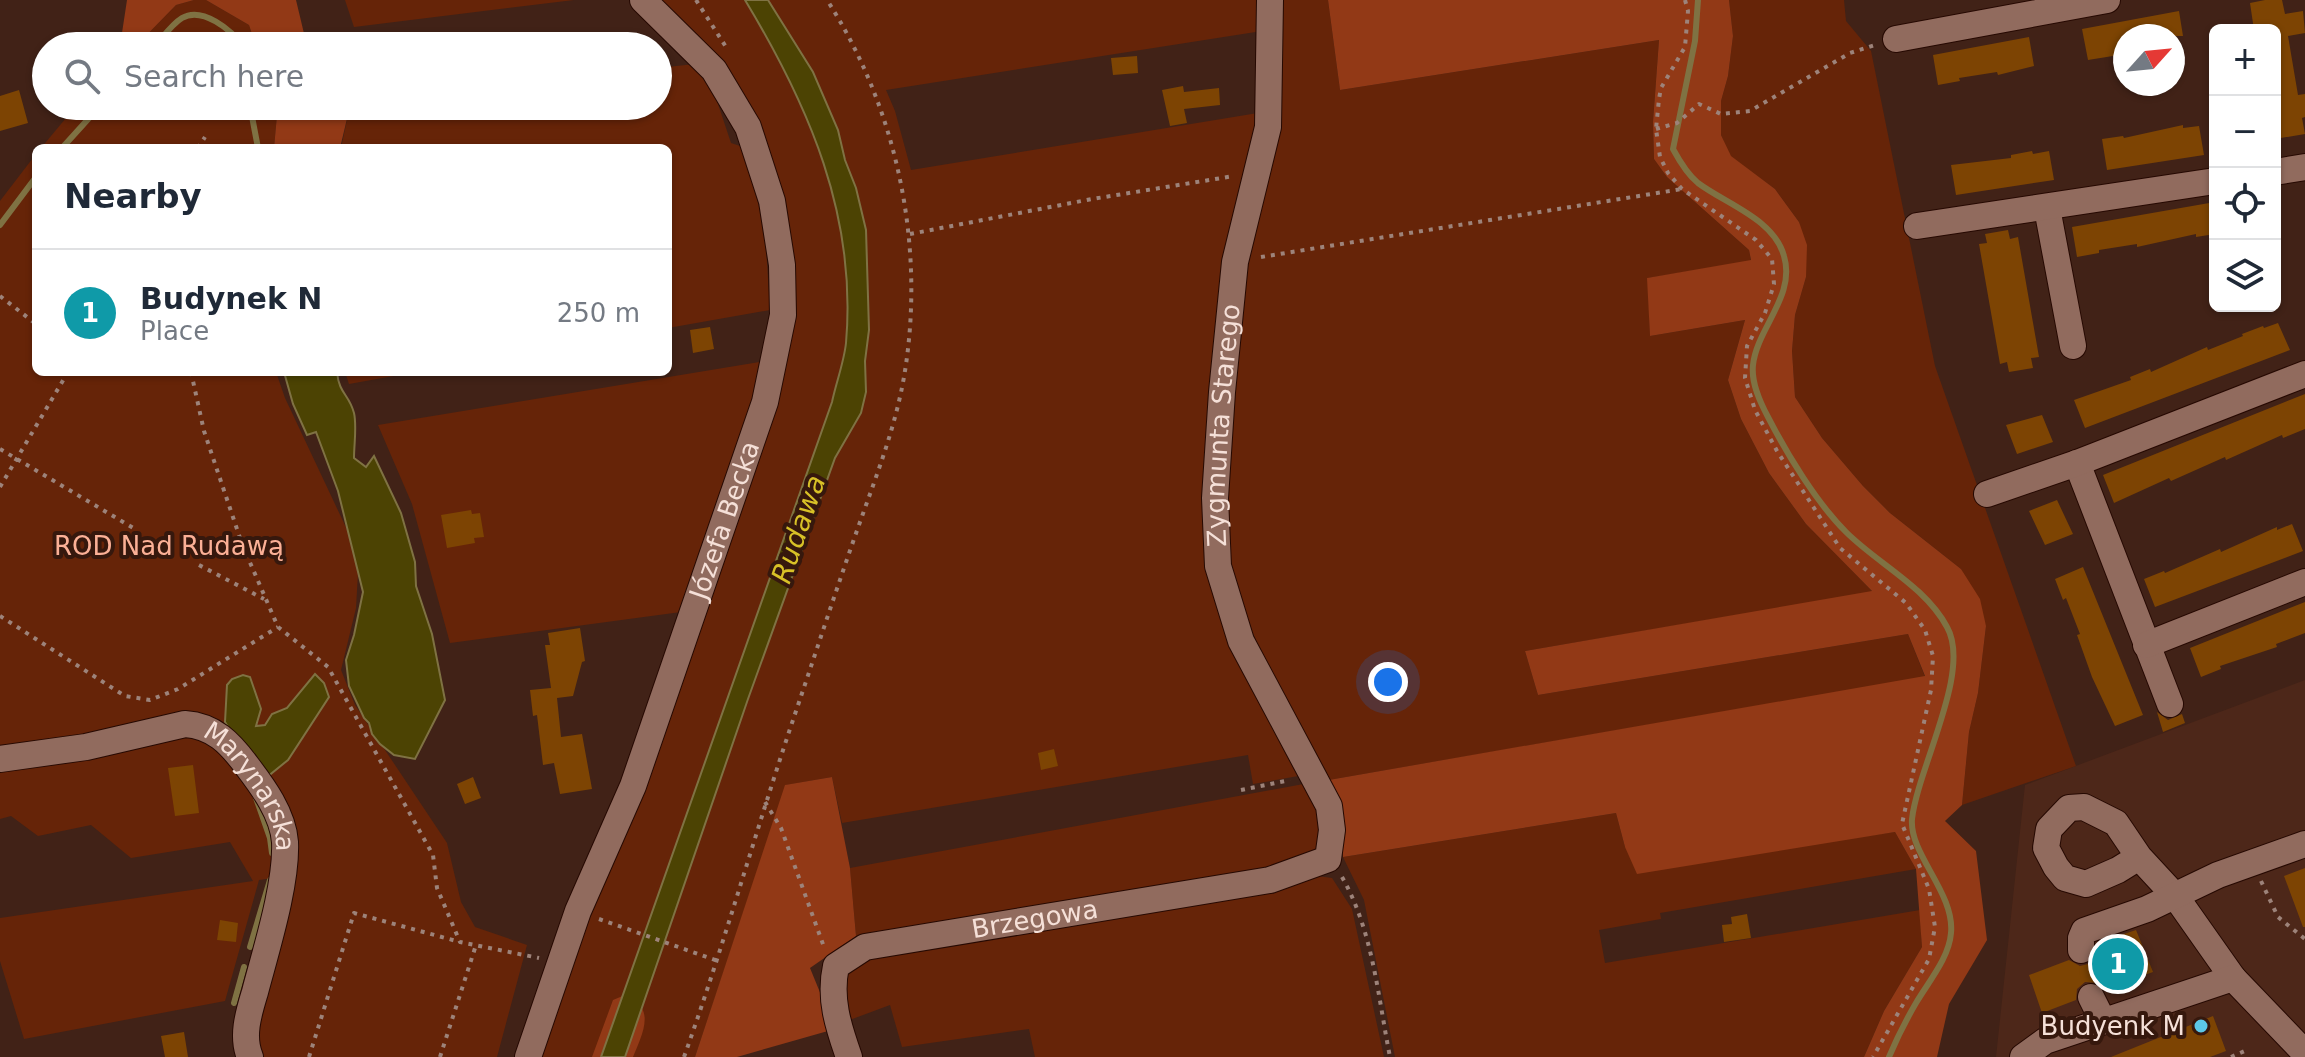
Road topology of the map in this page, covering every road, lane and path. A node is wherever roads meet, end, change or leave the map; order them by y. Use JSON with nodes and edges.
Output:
{"nodes":[{"id":1,"x":643,"y":0,"type":"edge"},
{"id":2,"x":827,"y":0,"type":"edge"},
{"id":3,"x":1270,"y":0,"type":"edge"},
{"id":4,"x":1685,"y":0,"type":"edge"},
{"id":5,"x":2107,"y":0,"type":"edge"},
{"id":6,"x":1964,"y":13,"type":"edge"},
{"id":7,"x":1896,"y":39,"type":"joint"},
{"id":8,"x":1656,"y":129,"type":"junction"},
{"id":9,"x":205,"y":137,"type":"dead end"},
{"id":10,"x":201,"y":144,"type":"edge"},
{"id":11,"x":2305,"y":167,"type":"edge"},
{"id":12,"x":2281,"y":171,"type":"edge"},
{"id":13,"x":1257,"y":176,"type":"junction"},
{"id":14,"x":2209,"y":182,"type":"edge"},
{"id":15,"x":1682,"y":189,"type":"junction"},
{"id":16,"x":2047,"y":208,"type":"junction"},
{"id":17,"x":1917,"y":226,"type":"dead end"},
{"id":18,"x":910,"y":234,"type":"junction"},
{"id":19,"x":1235,"y":262,"type":"junction"},
{"id":20,"x":0,"y":296,"type":"edge"},
{"id":21,"x":32,"y":321,"type":"edge"},
{"id":22,"x":2073,"y":346,"type":"dead end"},
{"id":23,"x":2305,"y":374,"type":"edge"},
{"id":24,"x":66,"y":376,"type":"edge"},
{"id":25,"x":192,"y":376,"type":"edge"},
{"id":26,"x":0,"y":449,"type":"edge"},
{"id":27,"x":17,"y":459,"type":"junction"},
{"id":28,"x":2077,"y":463,"type":"junction"},
{"id":29,"x":0,"y":487,"type":"edge"},
{"id":30,"x":1987,"y":494,"type":"dead end"},
{"id":31,"x":135,"y":529,"type":"dead end"},
{"id":32,"x":199,"y":565,"type":"dead end"},
{"id":33,"x":2305,"y":582,"type":"edge"},
{"id":34,"x":266,"y":600,"type":"junction"},
{"id":35,"x":0,"y":616,"type":"edge"},
{"id":36,"x":278,"y":627,"type":"junction"},
{"id":37,"x":2146,"y":645,"type":"junction"},
{"id":38,"x":2170,"y":704,"type":"dead end"},
{"id":39,"x":0,"y":759,"type":"edge"},
{"id":40,"x":1313,"y":776,"type":"junction"},
{"id":41,"x":1241,"y":790,"type":"dead end"},
{"id":42,"x":765,"y":802,"type":"junction"},
{"id":43,"x":2305,"y":844,"type":"edge"},
{"id":44,"x":2139,"y":857,"type":"dead end"},
{"id":45,"x":1328,"y":859,"type":"junction"},
{"id":46,"x":2256,"y":874,"type":"dead end"},
{"id":47,"x":2176,"y":897,"type":"junction"},
{"id":48,"x":596,"y":918,"type":"dead end"},
{"id":49,"x":2305,"y":939,"type":"edge"},
{"id":50,"x":460,"y":942,"type":"junction"},
{"id":51,"x":476,"y":945,"type":"junction"},
{"id":52,"x":2081,"y":950,"type":"dead end"},
{"id":53,"x":717,"y":961,"type":"junction"},
{"id":54,"x":560,"y":964,"type":"junction"},
{"id":55,"x":836,"y":966,"type":"junction"},
{"id":56,"x":2233,"y":978,"type":"junction"},
{"id":57,"x":2091,"y":997,"type":"dead end"},
{"id":58,"x":2103,"y":1021,"type":"junction"},
{"id":59,"x":2247,"y":1050,"type":"dead end"},
{"id":60,"x":2305,"y":1053,"type":"edge"},
{"id":61,"x":250,"y":1057,"type":"edge"},
{"id":62,"x":309,"y":1057,"type":"edge"},
{"id":63,"x":440,"y":1057,"type":"edge"},
{"id":64,"x":528,"y":1057,"type":"edge"},
{"id":65,"x":684,"y":1057,"type":"edge"},
{"id":66,"x":849,"y":1057,"type":"edge"},
{"id":67,"x":1390,"y":1057,"type":"edge"},
{"id":68,"x":1873,"y":1057,"type":"edge"},
{"id":69,"x":2023,"y":1057,"type":"edge"},
{"id":70,"x":2231,"y":1057,"type":"edge"}],
"edges":[{"from":1,"to":54,"type":"street","name":"Józefa Becka"},
{"from":2,"to":18,"type":"path"},
{"from":3,"to":13,"type":"street","name":"Zygmunta Starego"},
{"from":4,"to":8,"type":"path"},
{"from":5,"to":6,"type":"street"},
{"from":6,"to":7,"type":"street"},
{"from":7,"to":8,"type":"path"},
{"from":8,"to":15,"type":"path"},
{"from":9,"to":10,"type":"path"},
{"from":11,"to":12,"type":"street"},
{"from":13,"to":18,"type":"path"},
{"from":13,"to":19,"type":"street","name":"Zygmunta Starego"},
{"from":14,"to":16,"type":"street"},
{"from":15,"to":19,"type":"path"},
{"from":15,"to":68,"type":"path"},
{"from":16,"to":17,"type":"street"},
{"from":16,"to":22,"type":"street"},
{"from":18,"to":42,"type":"path"},
{"from":19,"to":40,"type":"street","name":"Zygmunta Starego"},
{"from":20,"to":21,"type":"path"},
{"from":23,"to":28,"type":"street"},
{"from":24,"to":27,"type":"path"},
{"from":25,"to":34,"type":"path"},
{"from":26,"to":27,"type":"path"},
{"from":27,"to":29,"type":"path"},
{"from":27,"to":31,"type":"path"},
{"from":28,"to":30,"type":"street"},
{"from":28,"to":37,"type":"street"},
{"from":32,"to":34,"type":"path"},
{"from":33,"to":37,"type":"street"},
{"from":34,"to":36,"type":"path"},
{"from":35,"to":36,"type":"path"},
{"from":36,"to":50,"type":"path"},
{"from":37,"to":38,"type":"street"},
{"from":39,"to":61,"type":"street","name":"Marynarska"},
{"from":40,"to":41,"type":"path"},
{"from":40,"to":45,"type":"street","name":"Zygmunta Starego"},
{"from":42,"to":53,"type":"path"},
{"from":42,"to":55,"type":"path"},
{"from":43,"to":47,"type":"street"},
{"from":44,"to":47,"type":"street"},
{"from":45,"to":55,"type":"street","name":"Brzegowa"},
{"from":45,"to":67,"type":"path"},
{"from":46,"to":49,"type":"path"},
{"from":47,"to":52,"type":"street"},
{"from":47,"to":56,"type":"street"},
{"from":48,"to":53,"type":"path"},
{"from":50,"to":51,"type":"path"},
{"from":50,"to":62,"type":"path"},
{"from":51,"to":54,"type":"path"},
{"from":51,"to":63,"type":"path"},
{"from":53,"to":65,"type":"path"},
{"from":54,"to":64,"type":"street","name":"Józefa Becka"},
{"from":55,"to":66,"type":"street"},
{"from":56,"to":58,"type":"street"},
{"from":56,"to":60,"type":"street"},
{"from":57,"to":58,"type":"street"},
{"from":58,"to":69,"type":"street"},
{"from":59,"to":70,"type":"path"}]}
